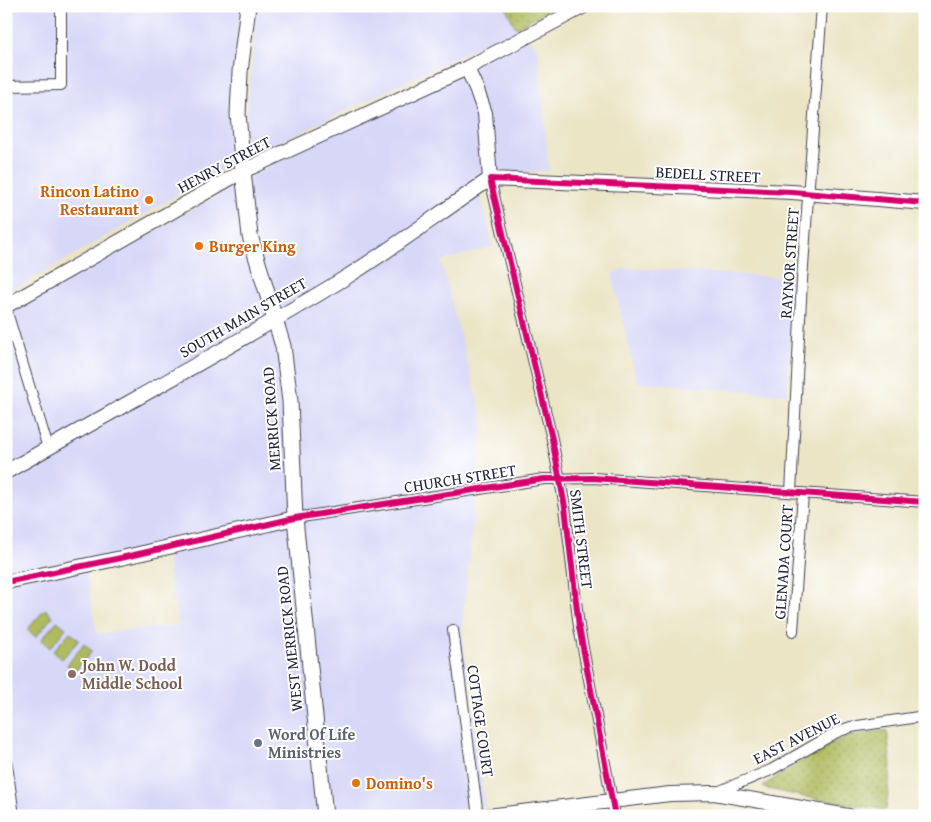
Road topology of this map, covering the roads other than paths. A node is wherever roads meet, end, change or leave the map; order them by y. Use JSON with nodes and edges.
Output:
{"nodes":[{"id":1,"x":61,"y":6,"type":"edge"},
{"id":2,"x":248,"y":6,"type":"edge"},
{"id":3,"x":584,"y":6,"type":"edge"},
{"id":4,"x":822,"y":6,"type":"edge"},
{"id":5,"x":467,"y":68,"type":"junction"},
{"id":6,"x":6,"y":86,"type":"edge"},
{"id":7,"x":242,"y":171,"type":"junction"},
{"id":8,"x":490,"y":179,"type":"junction"},
{"id":9,"x":809,"y":192,"type":"junction"},
{"id":10,"x":925,"y":203,"type":"edge"},
{"id":11,"x":6,"y":306,"type":"edge"},
{"id":12,"x":6,"y":310,"type":"edge"},
{"id":13,"x":274,"y":320,"type":"junction"},
{"id":14,"x":48,"y":448,"type":"junction"},
{"id":15,"x":6,"y":472,"type":"edge"},
{"id":16,"x":560,"y":479,"type":"junction"},
{"id":17,"x":791,"y":492,"type":"junction"},
{"id":18,"x":803,"y":494,"type":"junction"},
{"id":19,"x":925,"y":502,"type":"edge"},
{"id":20,"x":295,"y":518,"type":"junction"},
{"id":21,"x":6,"y":582,"type":"edge"},
{"id":22,"x":453,"y":630,"type":"dead end"},
{"id":23,"x":793,"y":631,"type":"dead end"},
{"id":24,"x":925,"y":716,"type":"edge"},
{"id":25,"x":6,"y":758,"type":"edge"},
{"id":26,"x":714,"y":794,"type":"junction"},
{"id":27,"x":613,"y":800,"type":"junction"},
{"id":28,"x":14,"y":816,"type":"edge"},
{"id":29,"x":325,"y":816,"type":"edge"},
{"id":30,"x":478,"y":816,"type":"edge"},
{"id":31,"x":488,"y":816,"type":"edge"},
{"id":32,"x":615,"y":816,"type":"edge"},
{"id":33,"x":848,"y":816,"type":"edge"}],
"edges":[{"from":1,"to":6,"type":"street"},
{"from":2,"to":7,"type":"main road","name":"MERRICK ROAD"},
{"from":3,"to":5,"type":"street"},
{"from":4,"to":9,"type":"street","name":"RAYNOR STREET"},
{"from":5,"to":7,"type":"street","name":"HENRY STREET"},
{"from":5,"to":8,"type":"street","name":"SMITH STREET"},
{"from":7,"to":11,"type":"street","name":"HENRY STREET"},
{"from":7,"to":13,"type":"main road","name":"MERRICK ROAD"},
{"from":8,"to":9,"type":"street","name":"BEDELL STREET"},
{"from":8,"to":13,"type":"street","name":"SOUTH MAIN STREET"},
{"from":8,"to":16,"type":"street","name":"SMITH STREET"},
{"from":9,"to":10,"type":"street","name":"BEDELL STREET"},
{"from":9,"to":17,"type":"street","name":"RAYNOR STREET"},
{"from":12,"to":14,"type":"street"},
{"from":13,"to":14,"type":"street","name":"SOUTH MAIN STREET"},
{"from":13,"to":20,"type":"main road","name":"MERRICK ROAD"},
{"from":14,"to":15,"type":"street","name":"SOUTH MAIN STREET"},
{"from":16,"to":17,"type":"street","name":"CHURCH STREET"},
{"from":16,"to":20,"type":"street","name":"CHURCH STREET"},
{"from":16,"to":27,"type":"street","name":"SMITH STREET"},
{"from":17,"to":18,"type":"street","name":"CHURCH STREET"},
{"from":18,"to":19,"type":"street","name":"CHURCH STREET"},
{"from":18,"to":23,"type":"street","name":"GLENADA COURT"},
{"from":20,"to":21,"type":"street","name":"CHURCH STREET"},
{"from":20,"to":29,"type":"main road","name":"WEST MERRICK ROAD"},
{"from":22,"to":30,"type":"street","name":"COTTAGE COURT"},
{"from":24,"to":26,"type":"street","name":"EAST AVENUE"},
{"from":25,"to":28,"type":"street"},
{"from":26,"to":27,"type":"street"},
{"from":26,"to":33,"type":"street"},
{"from":27,"to":31,"type":"street"},
{"from":27,"to":32,"type":"street","name":"SMITH STREET"}]}
